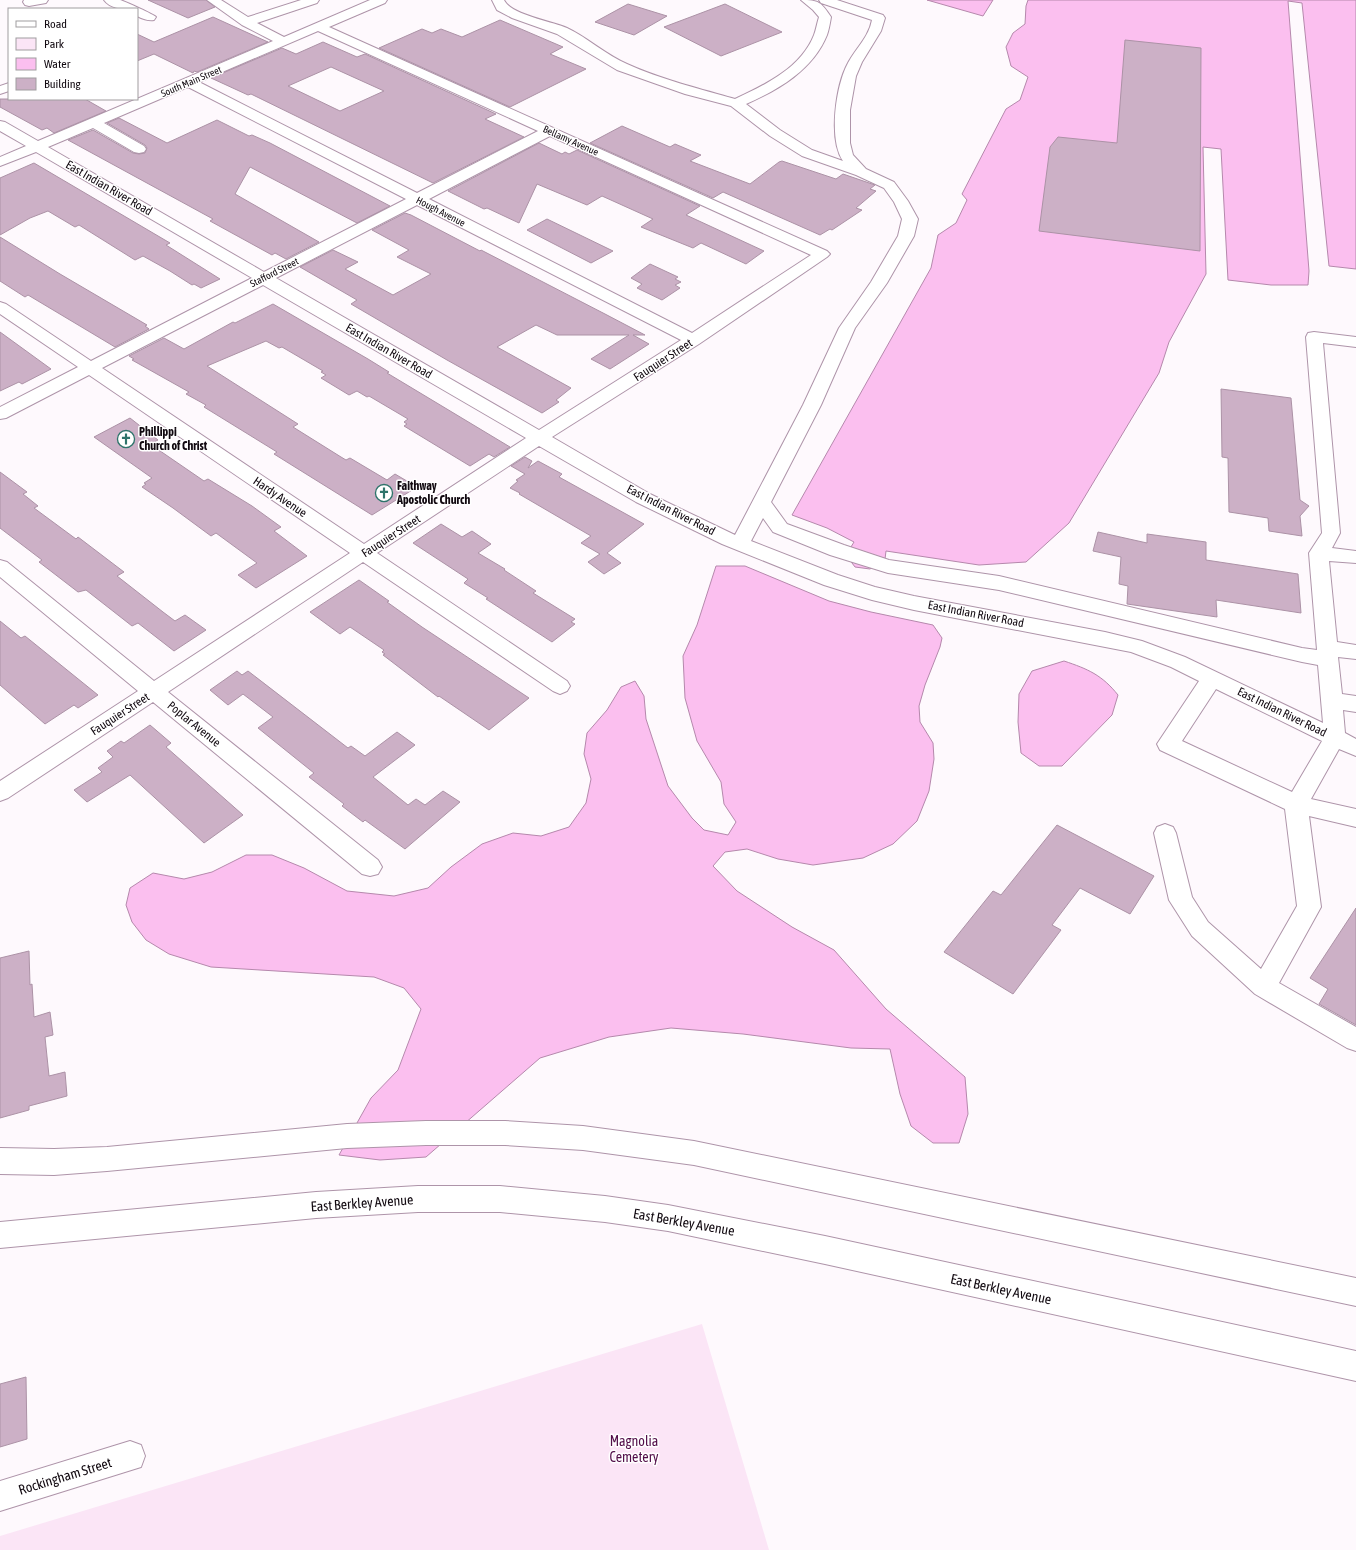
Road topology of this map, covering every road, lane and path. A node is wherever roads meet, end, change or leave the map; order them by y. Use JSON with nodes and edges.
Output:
{"nodes":[{"id":1,"x":42,"y":0,"type":"edge"},
{"id":2,"x":110,"y":0,"type":"edge"},
{"id":3,"x":213,"y":0,"type":"edge"},
{"id":4,"x":313,"y":0,"type":"edge"},
{"id":5,"x":382,"y":0,"type":"edge"},
{"id":6,"x":498,"y":0,"type":"edge"},
{"id":7,"x":807,"y":0,"type":"edge"},
{"id":8,"x":825,"y":0,"type":"edge"},
{"id":9,"x":29,"y":4,"type":"edge"},
{"id":10,"x":129,"y":8,"type":"edge"},
{"id":11,"x":138,"y":12,"type":"edge"},
{"id":12,"x":150,"y":18,"type":"dead end"},
{"id":13,"x":246,"y":22,"type":"junction"},
{"id":14,"x":319,"y":27,"type":"junction"},
{"id":15,"x":284,"y":42,"type":"junction"},
{"id":16,"x":189,"y":82,"type":"junction"},
{"id":17,"x":736,"y":103,"type":"junction"},
{"id":18,"x":93,"y":122,"type":"junction"},
{"id":19,"x":0,"y":126,"type":"edge"},
{"id":20,"x":549,"y":131,"type":"junction"},
{"id":21,"x":38,"y":146,"type":"junction"},
{"id":22,"x":139,"y":149,"type":"dead end"},
{"id":23,"x":0,"y":162,"type":"edge"},
{"id":24,"x":861,"y":172,"type":"junction"},
{"id":25,"x":416,"y":198,"type":"junction"},
{"id":26,"x":822,"y":254,"type":"joint"},
{"id":27,"x":264,"y":278,"type":"junction"},
{"id":28,"x":0,"y":308,"type":"edge"},
{"id":29,"x":693,"y":340,"type":"junction"},
{"id":30,"x":1356,"y":342,"type":"edge"},
{"id":31,"x":89,"y":368,"type":"junction"},
{"id":32,"x":0,"y":414,"type":"edge"},
{"id":33,"x":539,"y":438,"type":"junction"},
{"id":34,"x":762,"y":502,"type":"junction"},
{"id":35,"x":740,"y":544,"type":"junction"},
{"id":36,"x":364,"y":553,"type":"junction"},
{"id":37,"x":1319,"y":553,"type":"junction"},
{"id":38,"x":1356,"y":558,"type":"edge"},
{"id":39,"x":4,"y":576,"type":"edge"},
{"id":40,"x":1356,"y":652,"type":"edge"},
{"id":41,"x":1328,"y":654,"type":"junction"},
{"id":42,"x":1212,"y":679,"type":"junction"},
{"id":43,"x":560,"y":686,"type":"dead end"},
{"id":44,"x":154,"y":692,"type":"junction"},
{"id":45,"x":1332,"y":701,"type":"junction"},
{"id":46,"x":1356,"y":704,"type":"edge"},
{"id":47,"x":1335,"y":738,"type":"junction"},
{"id":48,"x":1356,"y":748,"type":"edge"},
{"id":49,"x":0,"y":792,"type":"edge"},
{"id":50,"x":1296,"y":804,"type":"junction"},
{"id":51,"x":1356,"y":818,"type":"edge"},
{"id":52,"x":1165,"y":833,"type":"dead end"},
{"id":53,"x":370,"y":867,"type":"dead end"},
{"id":54,"x":1264,"y":988,"type":"junction"},
{"id":55,"x":1356,"y":1040,"type":"edge"},
{"id":56,"x":0,"y":1161,"type":"edge"},
{"id":57,"x":0,"y":1235,"type":"edge"},
{"id":58,"x":1356,"y":1292,"type":"edge"},
{"id":59,"x":1356,"y":1366,"type":"edge"},
{"id":60,"x":130,"y":1456,"type":"dead end"},
{"id":61,"x":0,"y":1496,"type":"edge"}],
"edges":[{"from":1,"to":9,"type":"street"},
{"from":2,"to":10,"type":"street"},
{"from":3,"to":13,"type":"street"},
{"from":4,"to":13,"type":"street"},
{"from":5,"to":14,"type":"street","name":"South Main Street"},
{"from":6,"to":17,"type":"street"},
{"from":7,"to":17,"type":"street"},
{"from":8,"to":24,"type":"street"},
{"from":11,"to":12,"type":"street"},
{"from":13,"to":15,"type":"street"},
{"from":14,"to":15,"type":"street","name":"South Main Street"},
{"from":14,"to":20,"type":"street","name":"Bellamy Avenue"},
{"from":15,"to":16,"type":"street","name":"South Main Street"},
{"from":16,"to":18,"type":"street","name":"South Main Street"},
{"from":16,"to":25,"type":"street","name":"Hough Avenue"},
{"from":17,"to":24,"type":"street"},
{"from":18,"to":21,"type":"street","name":"South Main Street"},
{"from":18,"to":22,"type":"street"},
{"from":19,"to":21,"type":"street","name":"East Indian River Road"},
{"from":20,"to":25,"type":"street","name":"Stafford Street"},
{"from":20,"to":26,"type":"street","name":"Bellamy Avenue"},
{"from":21,"to":23,"type":"street","name":"South Main Street"},
{"from":21,"to":27,"type":"street","name":"East Indian River Road"},
{"from":24,"to":34,"type":"street"},
{"from":25,"to":27,"type":"street","name":"Stafford Street"},
{"from":25,"to":29,"type":"street","name":"Hough Avenue"},
{"from":26,"to":29,"type":"street","name":"Fauquier Street"},
{"from":27,"to":31,"type":"street","name":"Stafford Street"},
{"from":27,"to":33,"type":"street","name":"East Indian River Road"},
{"from":28,"to":31,"type":"street","name":"Hardy Avenue"},
{"from":29,"to":33,"type":"street","name":"Fauquier Street"},
{"from":30,"to":37,"type":"street"},
{"from":31,"to":32,"type":"street","name":"Stafford Street"},
{"from":31,"to":36,"type":"street","name":"Hardy Avenue"},
{"from":33,"to":35,"type":"street","name":"East Indian River Road"},
{"from":33,"to":36,"type":"street","name":"Fauquier Street"},
{"from":34,"to":35,"type":"street"},
{"from":34,"to":41,"type":"street"},
{"from":35,"to":42,"type":"street","name":"East Indian River Road"},
{"from":36,"to":43,"type":"street","name":"Hardy Avenue"},
{"from":36,"to":44,"type":"street","name":"Fauquier Street"},
{"from":37,"to":38,"type":"street"},
{"from":37,"to":41,"type":"street"},
{"from":39,"to":44,"type":"street","name":"Poplar Avenue"},
{"from":40,"to":41,"type":"street"},
{"from":41,"to":45,"type":"street"},
{"from":42,"to":47,"type":"street","name":"East Indian River Road"},
{"from":42,"to":50,"type":"street"},
{"from":44,"to":49,"type":"street","name":"Fauquier Street"},
{"from":44,"to":53,"type":"street","name":"Poplar Avenue"},
{"from":45,"to":46,"type":"street"},
{"from":45,"to":47,"type":"street"},
{"from":47,"to":48,"type":"street","name":"East Indian River Road"},
{"from":47,"to":50,"type":"street"},
{"from":50,"to":51,"type":"street"},
{"from":50,"to":54,"type":"street"},
{"from":52,"to":54,"type":"street"},
{"from":54,"to":55,"type":"street"},
{"from":56,"to":58,"type":"street"},
{"from":57,"to":59,"type":"street","name":"East Berkley Avenue"},
{"from":60,"to":61,"type":"street","name":"Rockingham Street"}]}
